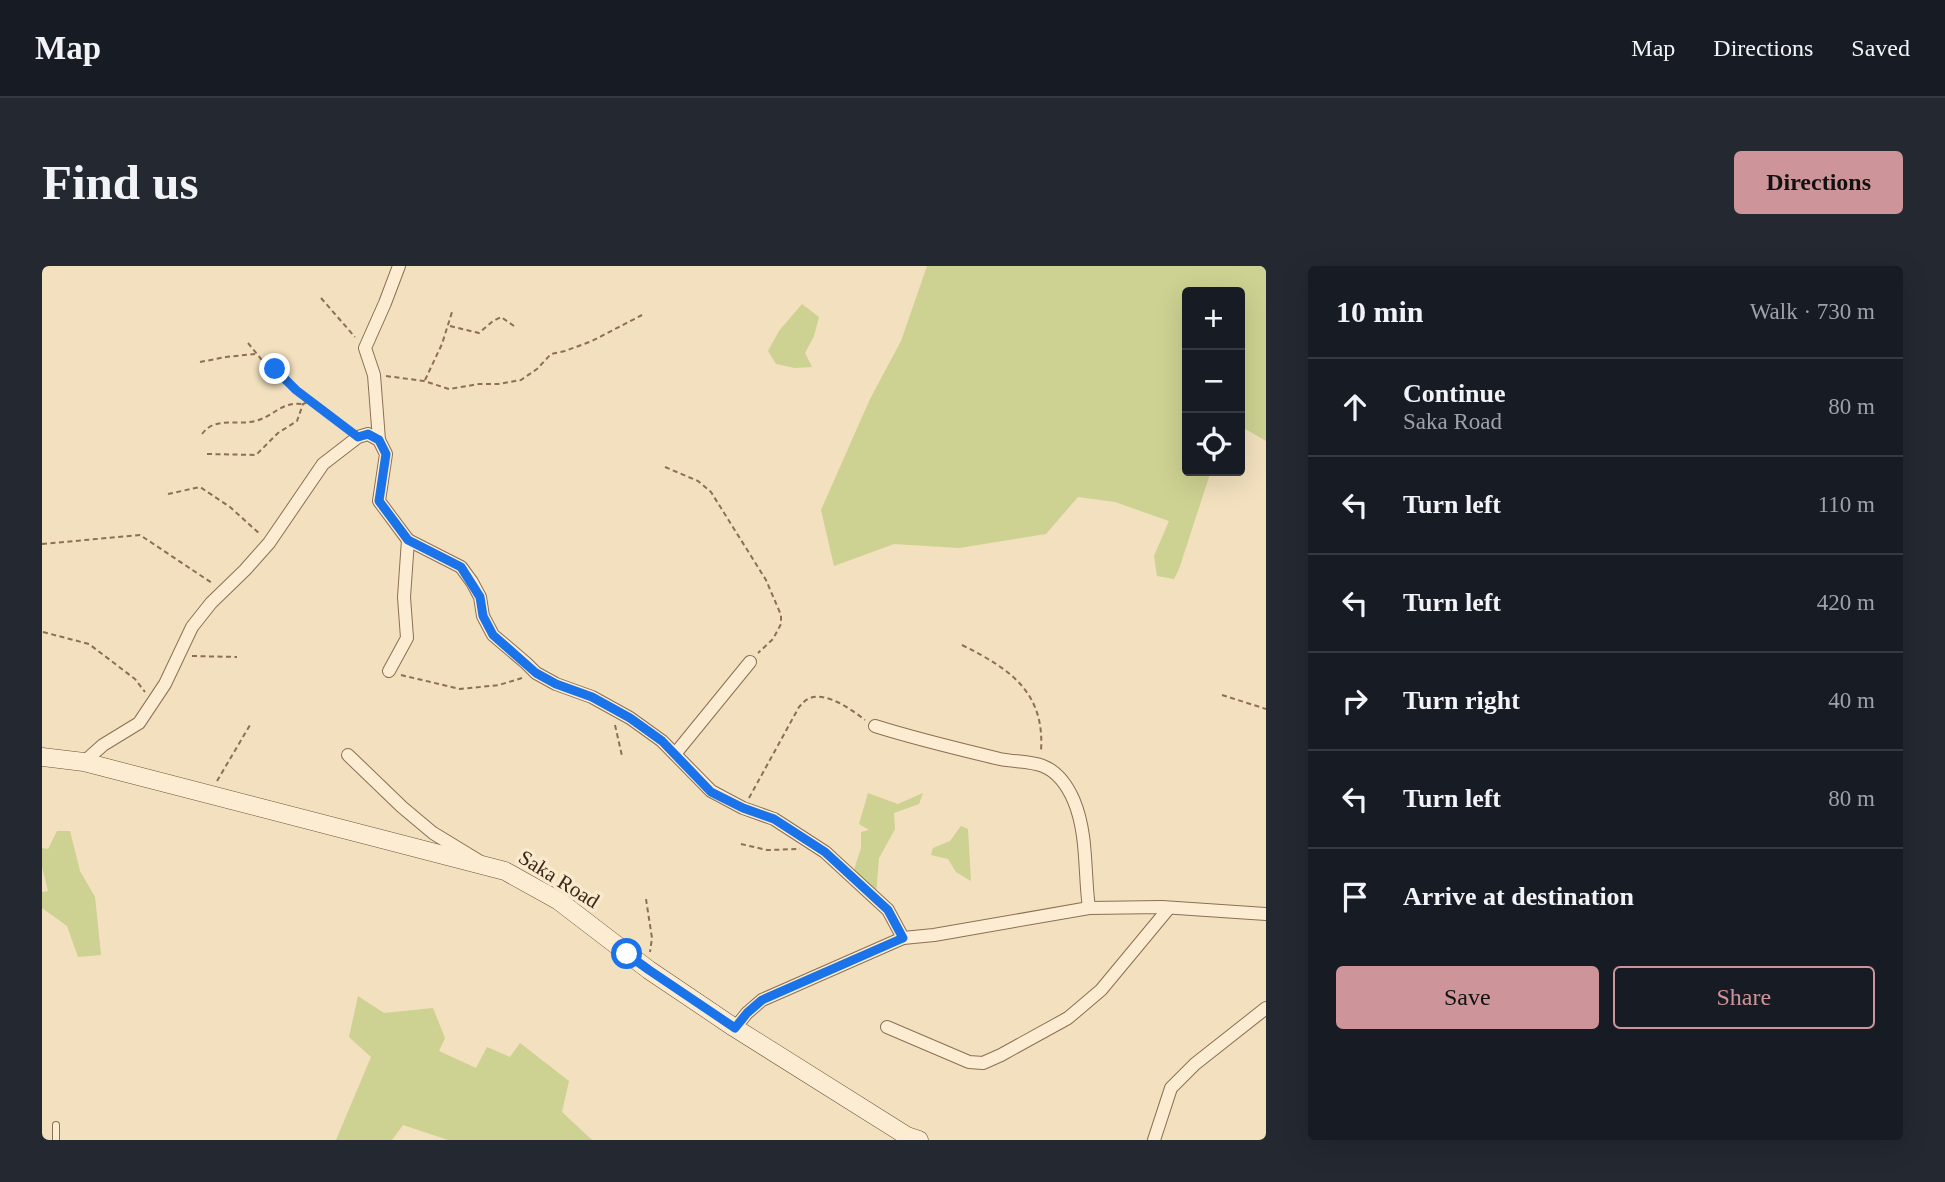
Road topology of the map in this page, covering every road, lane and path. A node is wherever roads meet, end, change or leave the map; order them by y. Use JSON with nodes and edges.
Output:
{"nodes":[{"id":1,"x":399,"y":266,"type":"edge"},
{"id":2,"x":321,"y":298,"type":"dead end"},
{"id":3,"x":452,"y":312,"type":"dead end"},
{"id":4,"x":642,"y":315,"type":"dead end"},
{"id":5,"x":449,"y":325,"type":"junction"},
{"id":6,"x":514,"y":326,"type":"dead end"},
{"id":7,"x":248,"y":343,"type":"dead end"},
{"id":8,"x":365,"y":348,"type":"junction"},
{"id":9,"x":256,"y":354,"type":"junction"},
{"id":10,"x":200,"y":362,"type":"dead end"},
{"id":11,"x":374,"y":375,"type":"junction"},
{"id":12,"x":424,"y":381,"type":"junction"},
{"id":13,"x":309,"y":401,"type":"junction"},
{"id":14,"x":303,"y":404,"type":"junction"},
{"id":15,"x":202,"y":434,"type":"dead end"},
{"id":16,"x":358,"y":437,"type":"junction"},
{"id":17,"x":379,"y":440,"type":"junction"},
{"id":18,"x":207,"y":454,"type":"dead end"},
{"id":19,"x":665,"y":467,"type":"dead end"},
{"id":20,"x":168,"y":494,"type":"dead end"},
{"id":21,"x":408,"y":540,"type":"junction"},
{"id":22,"x":270,"y":543,"type":"junction"},
{"id":23,"x":42,"y":544,"type":"edge"},
{"id":24,"x":214,"y":585,"type":"dead end"},
{"id":25,"x":43,"y":632,"type":"edge"},
{"id":26,"x":962,"y":645,"type":"dead end"},
{"id":27,"x":177,"y":655,"type":"junction"},
{"id":28,"x":237,"y":657,"type":"dead end"},
{"id":29,"x":750,"y":662,"type":"joint"},
{"id":30,"x":389,"y":671,"type":"joint"},
{"id":31,"x":536,"y":673,"type":"junction"},
{"id":32,"x":1222,"y":695,"type":"dead end"},
{"id":33,"x":153,"y":703,"type":"junction"},
{"id":34,"x":611,"y":707,"type":"junction"},
{"id":35,"x":1266,"y":709,"type":"edge"},
{"id":36,"x":250,"y":725,"type":"dead end"},
{"id":37,"x":875,"y":726,"type":"joint"},
{"id":38,"x":675,"y":754,"type":"junction"},
{"id":39,"x":348,"y":755,"type":"dead end"},
{"id":40,"x":622,"y":756,"type":"dead end"},
{"id":41,"x":42,"y":757,"type":"edge"},
{"id":42,"x":84,"y":762,"type":"junction"},
{"id":43,"x":1043,"y":766,"type":"junction"},
{"id":44,"x":210,"y":794,"type":"junction"},
{"id":45,"x":743,"y":808,"type":"junction"},
{"id":46,"x":741,"y":844,"type":"dead end"},
{"id":47,"x":799,"y":849,"type":"dead end"},
{"id":48,"x":485,"y":865,"type":"junction"},
{"id":49,"x":646,"y":899,"type":"dead end"},
{"id":50,"x":1089,"y":908,"type":"junction"},
{"id":51,"x":1169,"y":908,"type":"junction"},
{"id":52,"x":1266,"y":914,"type":"edge"},
{"id":53,"x":903,"y":938,"type":"junction"},
{"id":54,"x":649,"y":970,"type":"junction"},
{"id":55,"x":1266,"y":1008,"type":"edge"},
{"id":56,"x":887,"y":1027,"type":"dead end"},
{"id":57,"x":735,"y":1028,"type":"junction"},
{"id":58,"x":56,"y":1125,"type":"dead end"},
{"id":59,"x":56,"y":1140,"type":"edge"},
{"id":60,"x":919,"y":1140,"type":"edge"},
{"id":61,"x":1154,"y":1140,"type":"edge"}],
"edges":[{"from":1,"to":8,"type":"street"},
{"from":2,"to":8,"type":"path"},
{"from":3,"to":5,"type":"path"},
{"from":4,"to":12,"type":"path"},
{"from":5,"to":6,"type":"path"},
{"from":5,"to":12,"type":"path"},
{"from":7,"to":9,"type":"path"},
{"from":8,"to":11,"type":"street"},
{"from":9,"to":10,"type":"path"},
{"from":9,"to":13,"type":"path"},
{"from":11,"to":12,"type":"path"},
{"from":11,"to":17,"type":"street"},
{"from":13,"to":14,"type":"path"},
{"from":13,"to":16,"type":"path"},
{"from":14,"to":15,"type":"path"},
{"from":14,"to":18,"type":"path"},
{"from":16,"to":17,"type":"street"},
{"from":16,"to":22,"type":"street"},
{"from":17,"to":21,"type":"street"},
{"from":19,"to":29,"type":"path"},
{"from":20,"to":22,"type":"path"},
{"from":21,"to":30,"type":"street"},
{"from":21,"to":31,"type":"street"},
{"from":22,"to":27,"type":"street"},
{"from":23,"to":24,"type":"path"},
{"from":25,"to":33,"type":"path"},
{"from":26,"to":43,"type":"path"},
{"from":27,"to":28,"type":"path"},
{"from":27,"to":33,"type":"street"},
{"from":29,"to":38,"type":"street"},
{"from":30,"to":31,"type":"path"},
{"from":31,"to":34,"type":"street"},
{"from":32,"to":35,"type":"path"},
{"from":33,"to":42,"type":"street"},
{"from":34,"to":38,"type":"street"},
{"from":34,"to":40,"type":"path"},
{"from":36,"to":44,"type":"path"},
{"from":37,"to":43,"type":"street"},
{"from":37,"to":45,"type":"path"},
{"from":38,"to":45,"type":"street"},
{"from":39,"to":48,"type":"street"},
{"from":41,"to":42,"type":"main road","name":"Saka Road"},
{"from":42,"to":44,"type":"main road","name":"Saka Road"},
{"from":43,"to":50,"type":"street"},
{"from":44,"to":48,"type":"main road","name":"Saka Road"},
{"from":45,"to":53,"type":"street"},
{"from":46,"to":47,"type":"path"},
{"from":48,"to":54,"type":"main road","name":"Saka Road"},
{"from":49,"to":54,"type":"path"},
{"from":50,"to":51,"type":"street"},
{"from":50,"to":53,"type":"street"},
{"from":51,"to":52,"type":"street"},
{"from":51,"to":56,"type":"street"},
{"from":53,"to":57,"type":"street"},
{"from":54,"to":57,"type":"main road","name":"Saka Road"},
{"from":55,"to":61,"type":"street"},
{"from":57,"to":60,"type":"main road","name":"Saka Road"},
{"from":58,"to":59,"type":"lane"}]}
